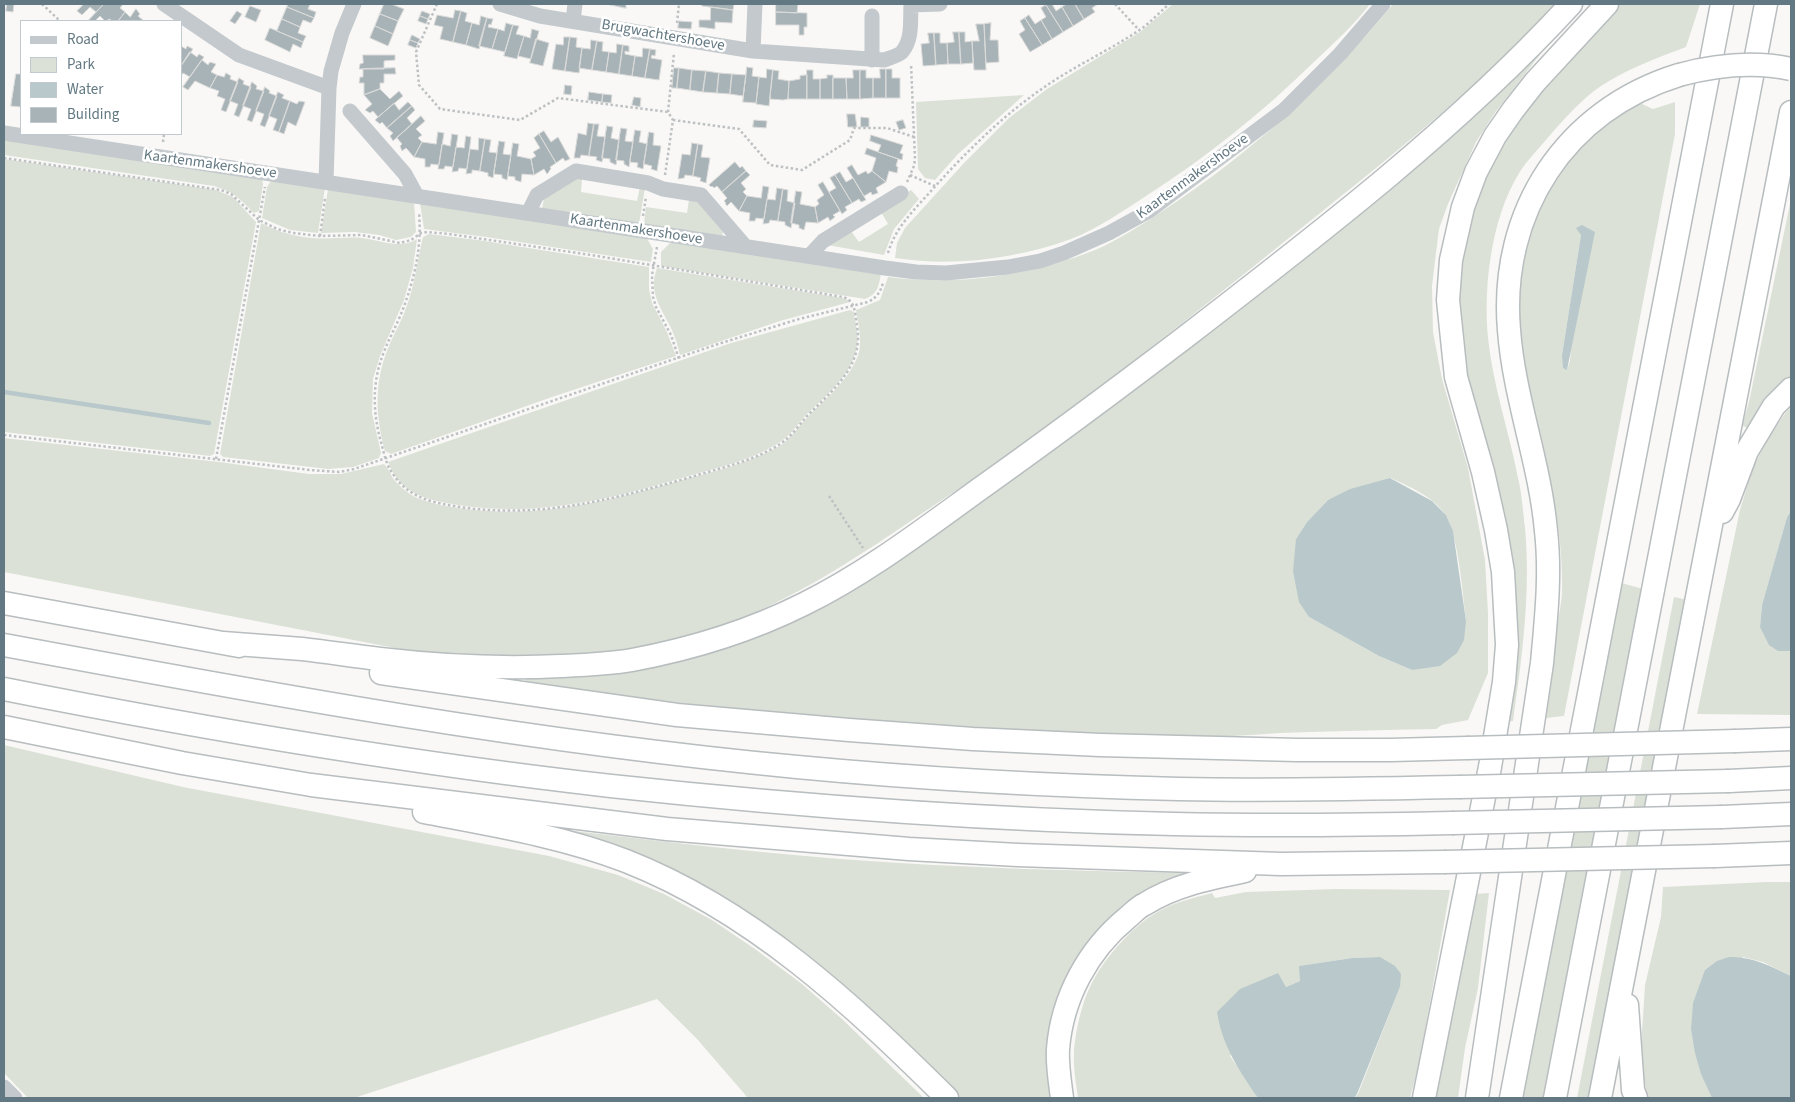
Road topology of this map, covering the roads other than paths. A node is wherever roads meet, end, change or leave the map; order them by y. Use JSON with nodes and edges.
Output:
{"nodes":[{"id":1,"x":164,"y":4,"type":"edge"},
{"id":2,"x":354,"y":4,"type":"edge"},
{"id":3,"x":500,"y":4,"type":"edge"},
{"id":4,"x":575,"y":4,"type":"edge"},
{"id":5,"x":756,"y":4,"type":"edge"},
{"id":6,"x":940,"y":4,"type":"edge"},
{"id":7,"x":1383,"y":4,"type":"edge"},
{"id":8,"x":1571,"y":4,"type":"edge"},
{"id":9,"x":1608,"y":4,"type":"edge"},
{"id":10,"x":1722,"y":4,"type":"edge"},
{"id":11,"x":1766,"y":4,"type":"edge"},
{"id":12,"x":911,"y":5,"type":"edge"},
{"id":13,"x":543,"y":10,"type":"edge"},
{"id":14,"x":872,"y":16,"type":"dead end"},
{"id":15,"x":573,"y":21,"type":"junction"},
{"id":16,"x":753,"y":51,"type":"junction"},
{"id":17,"x":872,"y":60,"type":"junction"},
{"id":18,"x":1791,"y":69,"type":"edge"},
{"id":19,"x":329,"y":88,"type":"junction"},
{"id":20,"x":350,"y":111,"type":"dead end"},
{"id":21,"x":1791,"y":112,"type":"edge"},
{"id":22,"x":4,"y":133,"type":"edge"},
{"id":23,"x":326,"y":182,"type":"junction"},
{"id":24,"x":901,"y":193,"type":"road end"},
{"id":25,"x":417,"y":196,"type":"junction"},
{"id":26,"x":528,"y":213,"type":"junction"},
{"id":27,"x":745,"y":246,"type":"junction"},
{"id":28,"x":809,"y":256,"type":"junction"},
{"id":29,"x":1791,"y":389,"type":"edge"},
{"id":30,"x":1709,"y":534,"type":"junction"},
{"id":31,"x":4,"y":603,"type":"edge"},
{"id":32,"x":224,"y":643,"type":"junction"},
{"id":33,"x":4,"y":645,"type":"edge"},
{"id":34,"x":4,"y":689,"type":"edge"},
{"id":35,"x":4,"y":727,"type":"edge"},
{"id":36,"x":1791,"y":740,"type":"edge"},
{"id":37,"x":1791,"y":778,"type":"edge"},
{"id":38,"x":311,"y":785,"type":"junction"},
{"id":39,"x":1791,"y":814,"type":"edge"},
{"id":40,"x":1791,"y":853,"type":"edge"},
{"id":41,"x":1758,"y":854,"type":"junction"},
{"id":42,"x":1791,"y":859,"type":"edge"},
{"id":43,"x":1281,"y":864,"type":"junction"},
{"id":44,"x":1625,"y":977,"type":"junction"},
{"id":45,"x":4,"y":1087,"type":"edge"},
{"id":46,"x":14,"y":1098,"type":"edge"},
{"id":47,"x":947,"y":1098,"type":"edge"},
{"id":48,"x":1062,"y":1098,"type":"edge"},
{"id":49,"x":1424,"y":1098,"type":"edge"},
{"id":50,"x":1477,"y":1098,"type":"edge"},
{"id":51,"x":1511,"y":1098,"type":"edge"},
{"id":52,"x":1555,"y":1098,"type":"edge"},
{"id":53,"x":1600,"y":1098,"type":"edge"},
{"id":54,"x":1636,"y":1098,"type":"edge"}],
"edges":[{"from":1,"to":19,"type":"street"},
{"from":2,"to":19,"type":"street"},
{"from":3,"to":13,"type":"street","name":"Brugwachtershoeve"},
{"from":4,"to":15,"type":"street"},
{"from":5,"to":16,"type":"street"},
{"from":6,"to":12,"type":"street"},
{"from":7,"to":28,"type":"street","name":"Kaartenmakershoeve"},
{"from":8,"to":32,"type":"highway"},
{"from":9,"to":49,"type":"highway"},
{"from":10,"to":51,"type":"highway"},
{"from":11,"to":52,"type":"highway"},
{"from":12,"to":17,"type":"street","name":"Brugwachtershoeve"},
{"from":13,"to":15,"type":"street","name":"Brugwachtershoeve"},
{"from":14,"to":17,"type":"street"},
{"from":15,"to":16,"type":"street","name":"Brugwachtershoeve"},
{"from":16,"to":17,"type":"street","name":"Brugwachtershoeve"},
{"from":18,"to":50,"type":"highway","bridge":true},
{"from":19,"to":23,"type":"street"},
{"from":20,"to":25,"type":"street"},
{"from":21,"to":30,"type":"highway"},
{"from":22,"to":23,"type":"street","name":"Kaartenmakershoeve"},
{"from":23,"to":25,"type":"street","name":"Kaartenmakershoeve"},
{"from":24,"to":28,"type":"street"},
{"from":25,"to":26,"type":"street","name":"Kaartenmakershoeve"},
{"from":26,"to":27,"type":"street","name":"Kaartenmakershoeve"},
{"from":26,"to":27,"type":"street","name":"Kaartenmakershoeve"},
{"from":27,"to":28,"type":"street","name":"Kaartenmakershoeve"},
{"from":29,"to":30,"type":"highway"},
{"from":30,"to":44,"type":"highway"},
{"from":31,"to":32,"type":"highway"},
{"from":32,"to":36,"type":"highway","bridge":true},
{"from":33,"to":37,"type":"highway","bridge":true},
{"from":34,"to":39,"type":"highway","bridge":true},
{"from":35,"to":38,"type":"highway"},
{"from":38,"to":43,"type":"highway"},
{"from":38,"to":47,"type":"highway"},
{"from":40,"to":41,"type":"highway"},
{"from":41,"to":42,"type":"highway"},
{"from":41,"to":43,"type":"highway","bridge":true},
{"from":43,"to":48,"type":"highway"},
{"from":44,"to":53,"type":"highway"},
{"from":44,"to":54,"type":"highway"},
{"from":45,"to":46,"type":"street"}]}
